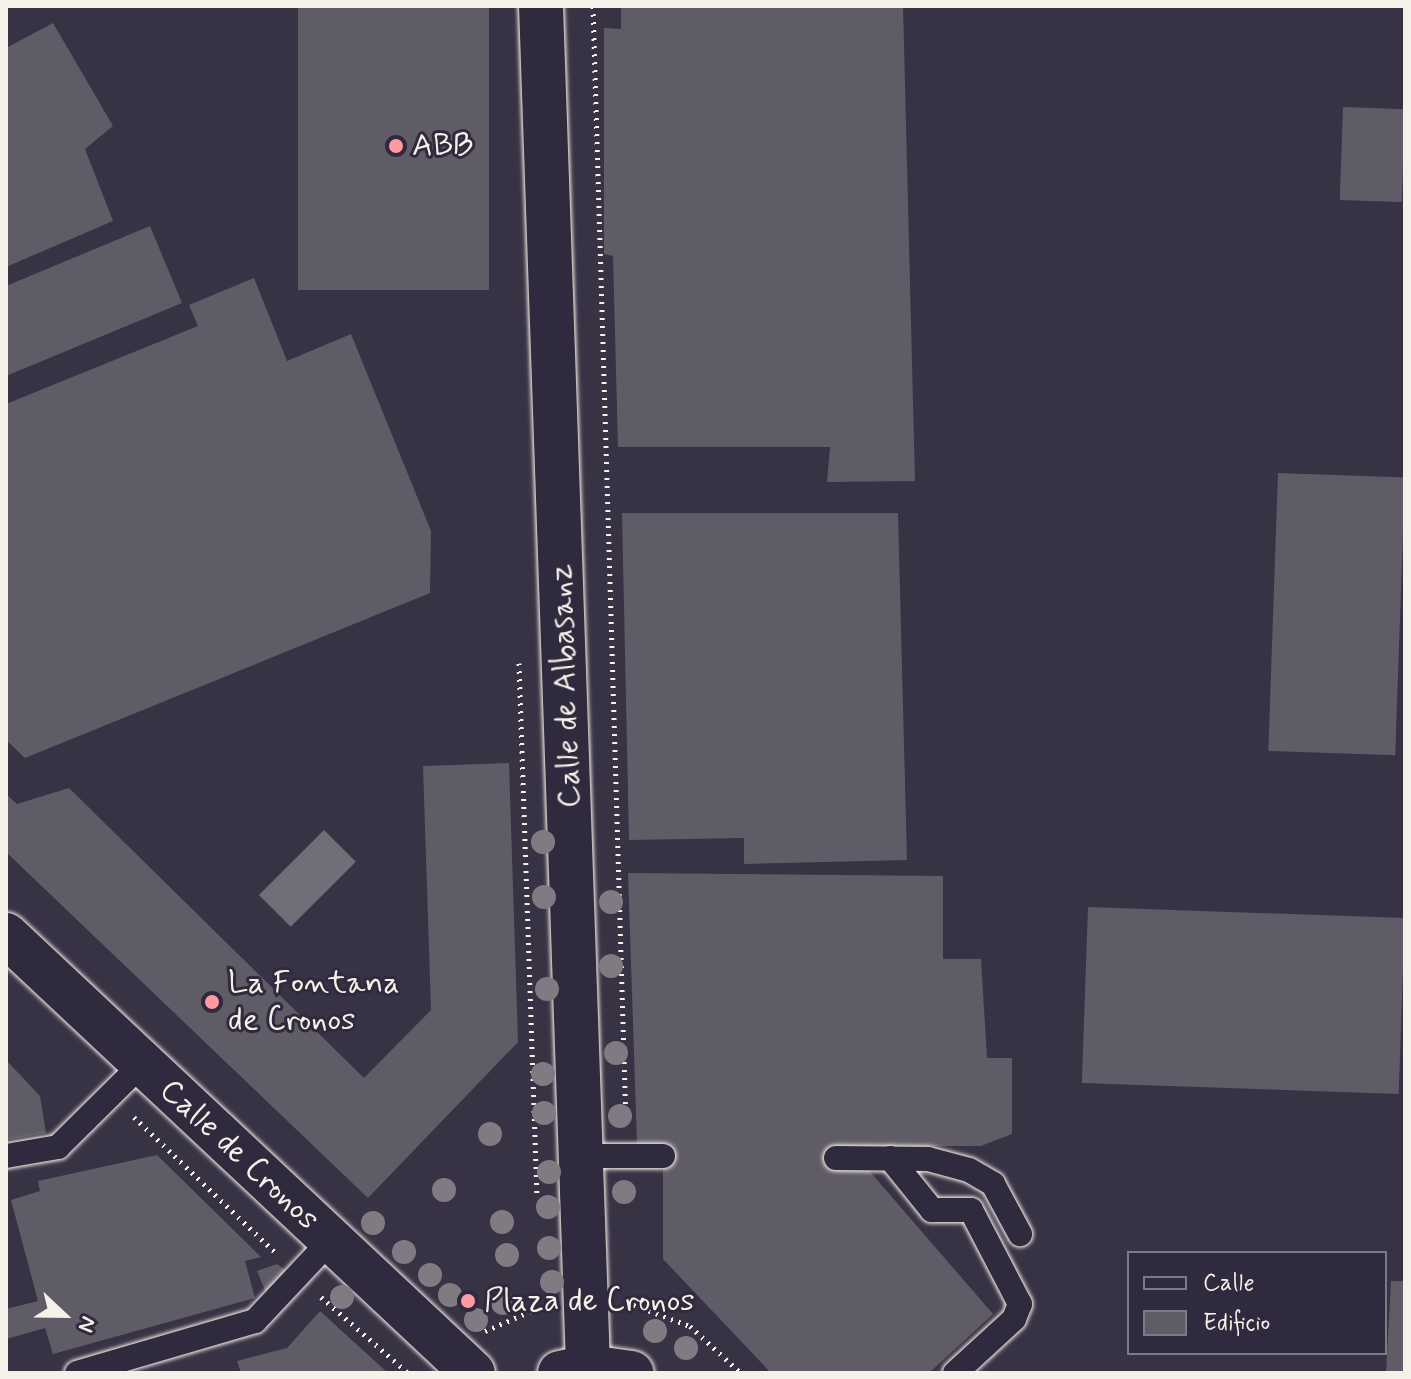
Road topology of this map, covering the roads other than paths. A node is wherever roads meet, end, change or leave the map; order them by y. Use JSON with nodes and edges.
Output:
{"nodes":[{"id":1,"x":541,"y":6,"type":"edge"},
{"id":2,"x":6,"y":935,"type":"edge"},
{"id":3,"x":142,"y":1064,"type":"junction"},
{"id":4,"x":6,"y":1156,"type":"edge"},
{"id":5,"x":582,"y":1156,"type":"junction"},
{"id":6,"x":663,"y":1156,"type":"dead end"},
{"id":7,"x":836,"y":1158,"type":"dead end"},
{"id":8,"x":890,"y":1158,"type":"junction"},
{"id":9,"x":1020,"y":1234,"type":"dead end"},
{"id":10,"x":330,"y":1241,"type":"junction"},
{"id":11,"x":573,"y":1370,"type":"edge"},
{"id":12,"x":77,"y":1373,"type":"edge"},
{"id":13,"x":473,"y":1373,"type":"edge"},
{"id":14,"x":632,"y":1373,"type":"edge"},
{"id":15,"x":955,"y":1373,"type":"edge"}],
"edges":[{"from":1,"to":5,"type":"street","name":"Calle de Albasanz"},
{"from":2,"to":3,"type":"street","name":"Calle de Cronos"},
{"from":3,"to":4,"type":"lane"},
{"from":3,"to":10,"type":"street","name":"Calle de Cronos"},
{"from":5,"to":6,"type":"lane"},
{"from":5,"to":11,"type":"street","name":"Calle de Albasanz"},
{"from":7,"to":8,"type":"lane"},
{"from":8,"to":9,"type":"lane"},
{"from":8,"to":15,"type":"lane"},
{"from":10,"to":12,"type":"lane"},
{"from":10,"to":13,"type":"street","name":"Calle de Cronos"},
{"from":11,"to":14,"type":"street"}]}
